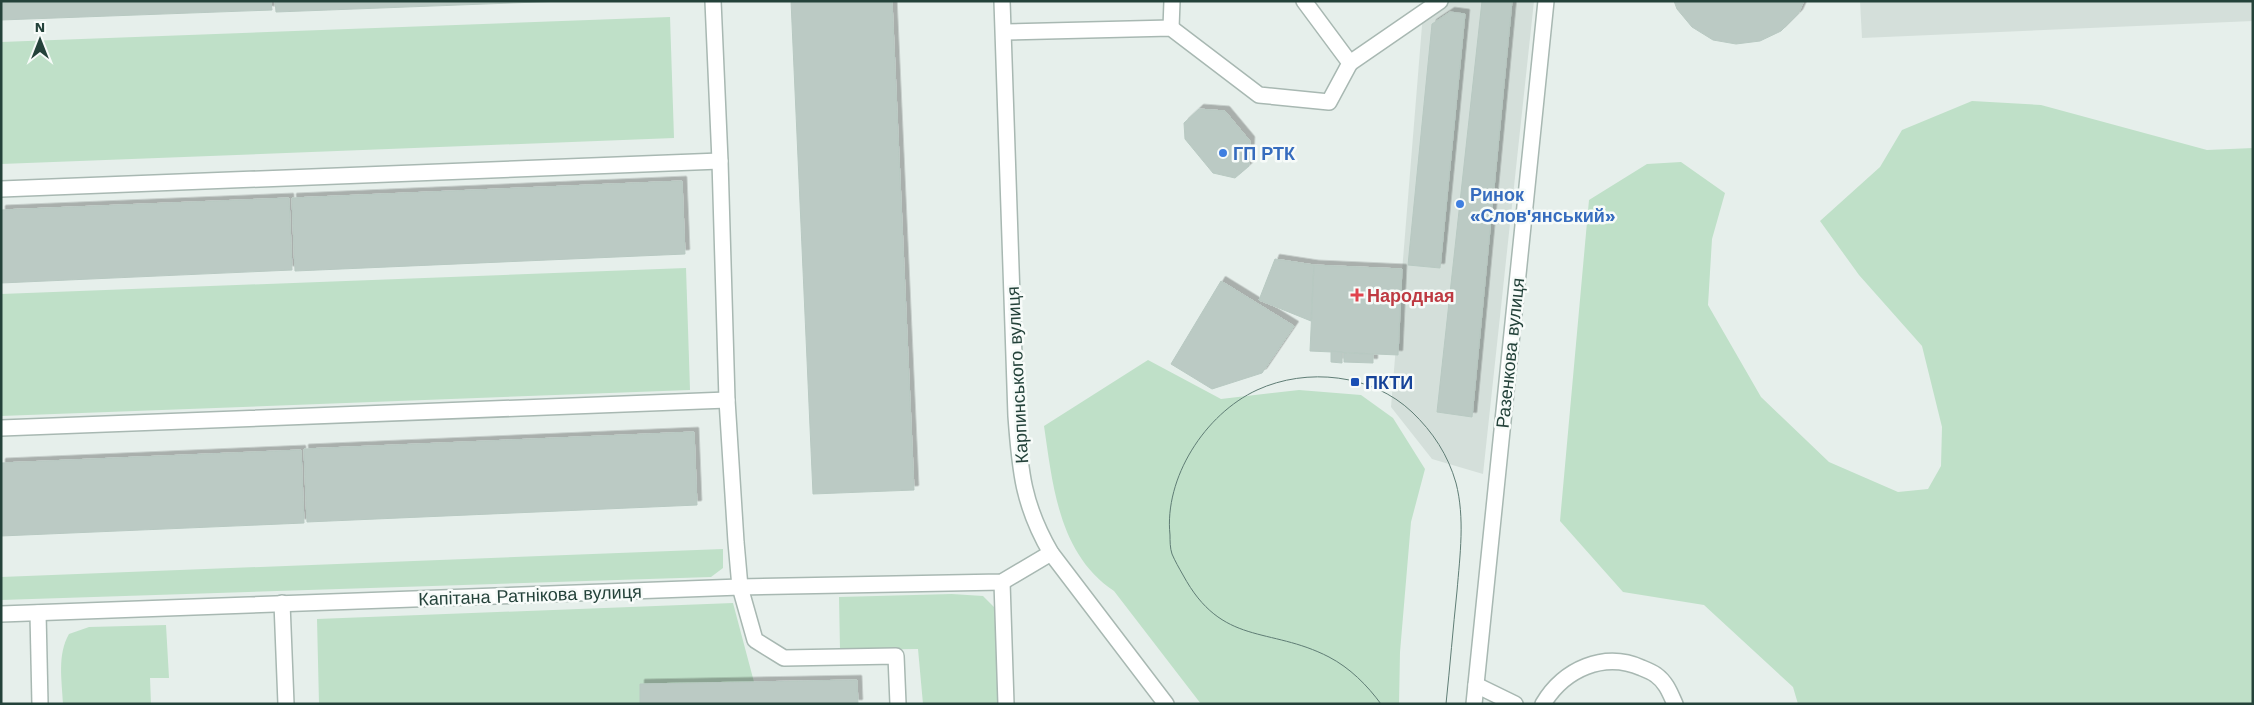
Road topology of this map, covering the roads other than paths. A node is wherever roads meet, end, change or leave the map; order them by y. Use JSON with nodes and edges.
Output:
{"nodes":[{"id":1,"x":713,"y":1,"type":"edge"},
{"id":2,"x":1002,"y":1,"type":"edge"},
{"id":3,"x":1172,"y":1,"type":"edge"},
{"id":4,"x":1304,"y":1,"type":"edge"},
{"id":5,"x":1440,"y":1,"type":"edge"},
{"id":6,"x":1546,"y":1,"type":"edge"},
{"id":7,"x":1171,"y":28,"type":"junction"},
{"id":8,"x":1004,"y":32,"type":"junction"},
{"id":9,"x":1350,"y":64,"type":"junction"},
{"id":10,"x":720,"y":161,"type":"junction"},
{"id":11,"x":1,"y":189,"type":"edge"},
{"id":12,"x":727,"y":400,"type":"junction"},
{"id":13,"x":1,"y":428,"type":"edge"},
{"id":14,"x":1051,"y":553,"type":"junction"},
{"id":15,"x":1002,"y":582,"type":"junction"},
{"id":16,"x":740,"y":587,"type":"junction"},
{"id":17,"x":282,"y":603,"type":"junction"},
{"id":18,"x":1,"y":614,"type":"edge"},
{"id":19,"x":38,"y":614,"type":"junction"},
{"id":20,"x":1476,"y":685,"type":"junction"},
{"id":21,"x":40,"y":704,"type":"edge"},
{"id":22,"x":286,"y":704,"type":"edge"},
{"id":23,"x":898,"y":704,"type":"edge"},
{"id":24,"x":1006,"y":704,"type":"edge"},
{"id":25,"x":1166,"y":704,"type":"edge"},
{"id":26,"x":1474,"y":704,"type":"edge"},
{"id":27,"x":1515,"y":704,"type":"edge"},
{"id":28,"x":1543,"y":704,"type":"edge"},
{"id":29,"x":1674,"y":704,"type":"edge"}],
"edges":[{"from":1,"to":10,"type":"street"},
{"from":2,"to":8,"type":"street","name":"Карпинського вулиця"},
{"from":3,"to":7,"type":"street"},
{"from":4,"to":9,"type":"street"},
{"from":5,"to":9,"type":"street"},
{"from":6,"to":20,"type":"street","name":"Разенкова вулиця"},
{"from":7,"to":8,"type":"street"},
{"from":7,"to":9,"type":"street"},
{"from":8,"to":14,"type":"street","name":"Карпинського вулиця"},
{"from":10,"to":11,"type":"street"},
{"from":10,"to":12,"type":"street"},
{"from":12,"to":13,"type":"street"},
{"from":12,"to":16,"type":"street"},
{"from":14,"to":15,"type":"street","name":"Капітана Ратнікова вулиця"},
{"from":14,"to":25,"type":"street","name":"Карпинського вулиця"},
{"from":15,"to":16,"type":"street","name":"Капітана Ратнікова вулиця"},
{"from":15,"to":24,"type":"street"},
{"from":16,"to":17,"type":"street","name":"Капітана Ратнікова вулиця"},
{"from":16,"to":23,"type":"street"},
{"from":17,"to":19,"type":"street","name":"Капітана Ратнікова вулиця"},
{"from":17,"to":22,"type":"street"},
{"from":18,"to":19,"type":"street","name":"Капітана Ратнікова вулиця"},
{"from":19,"to":21,"type":"street"},
{"from":20,"to":26,"type":"street","name":"Разенкова вулиця"},
{"from":20,"to":27,"type":"street"},
{"from":28,"to":29,"type":"street"}]}
